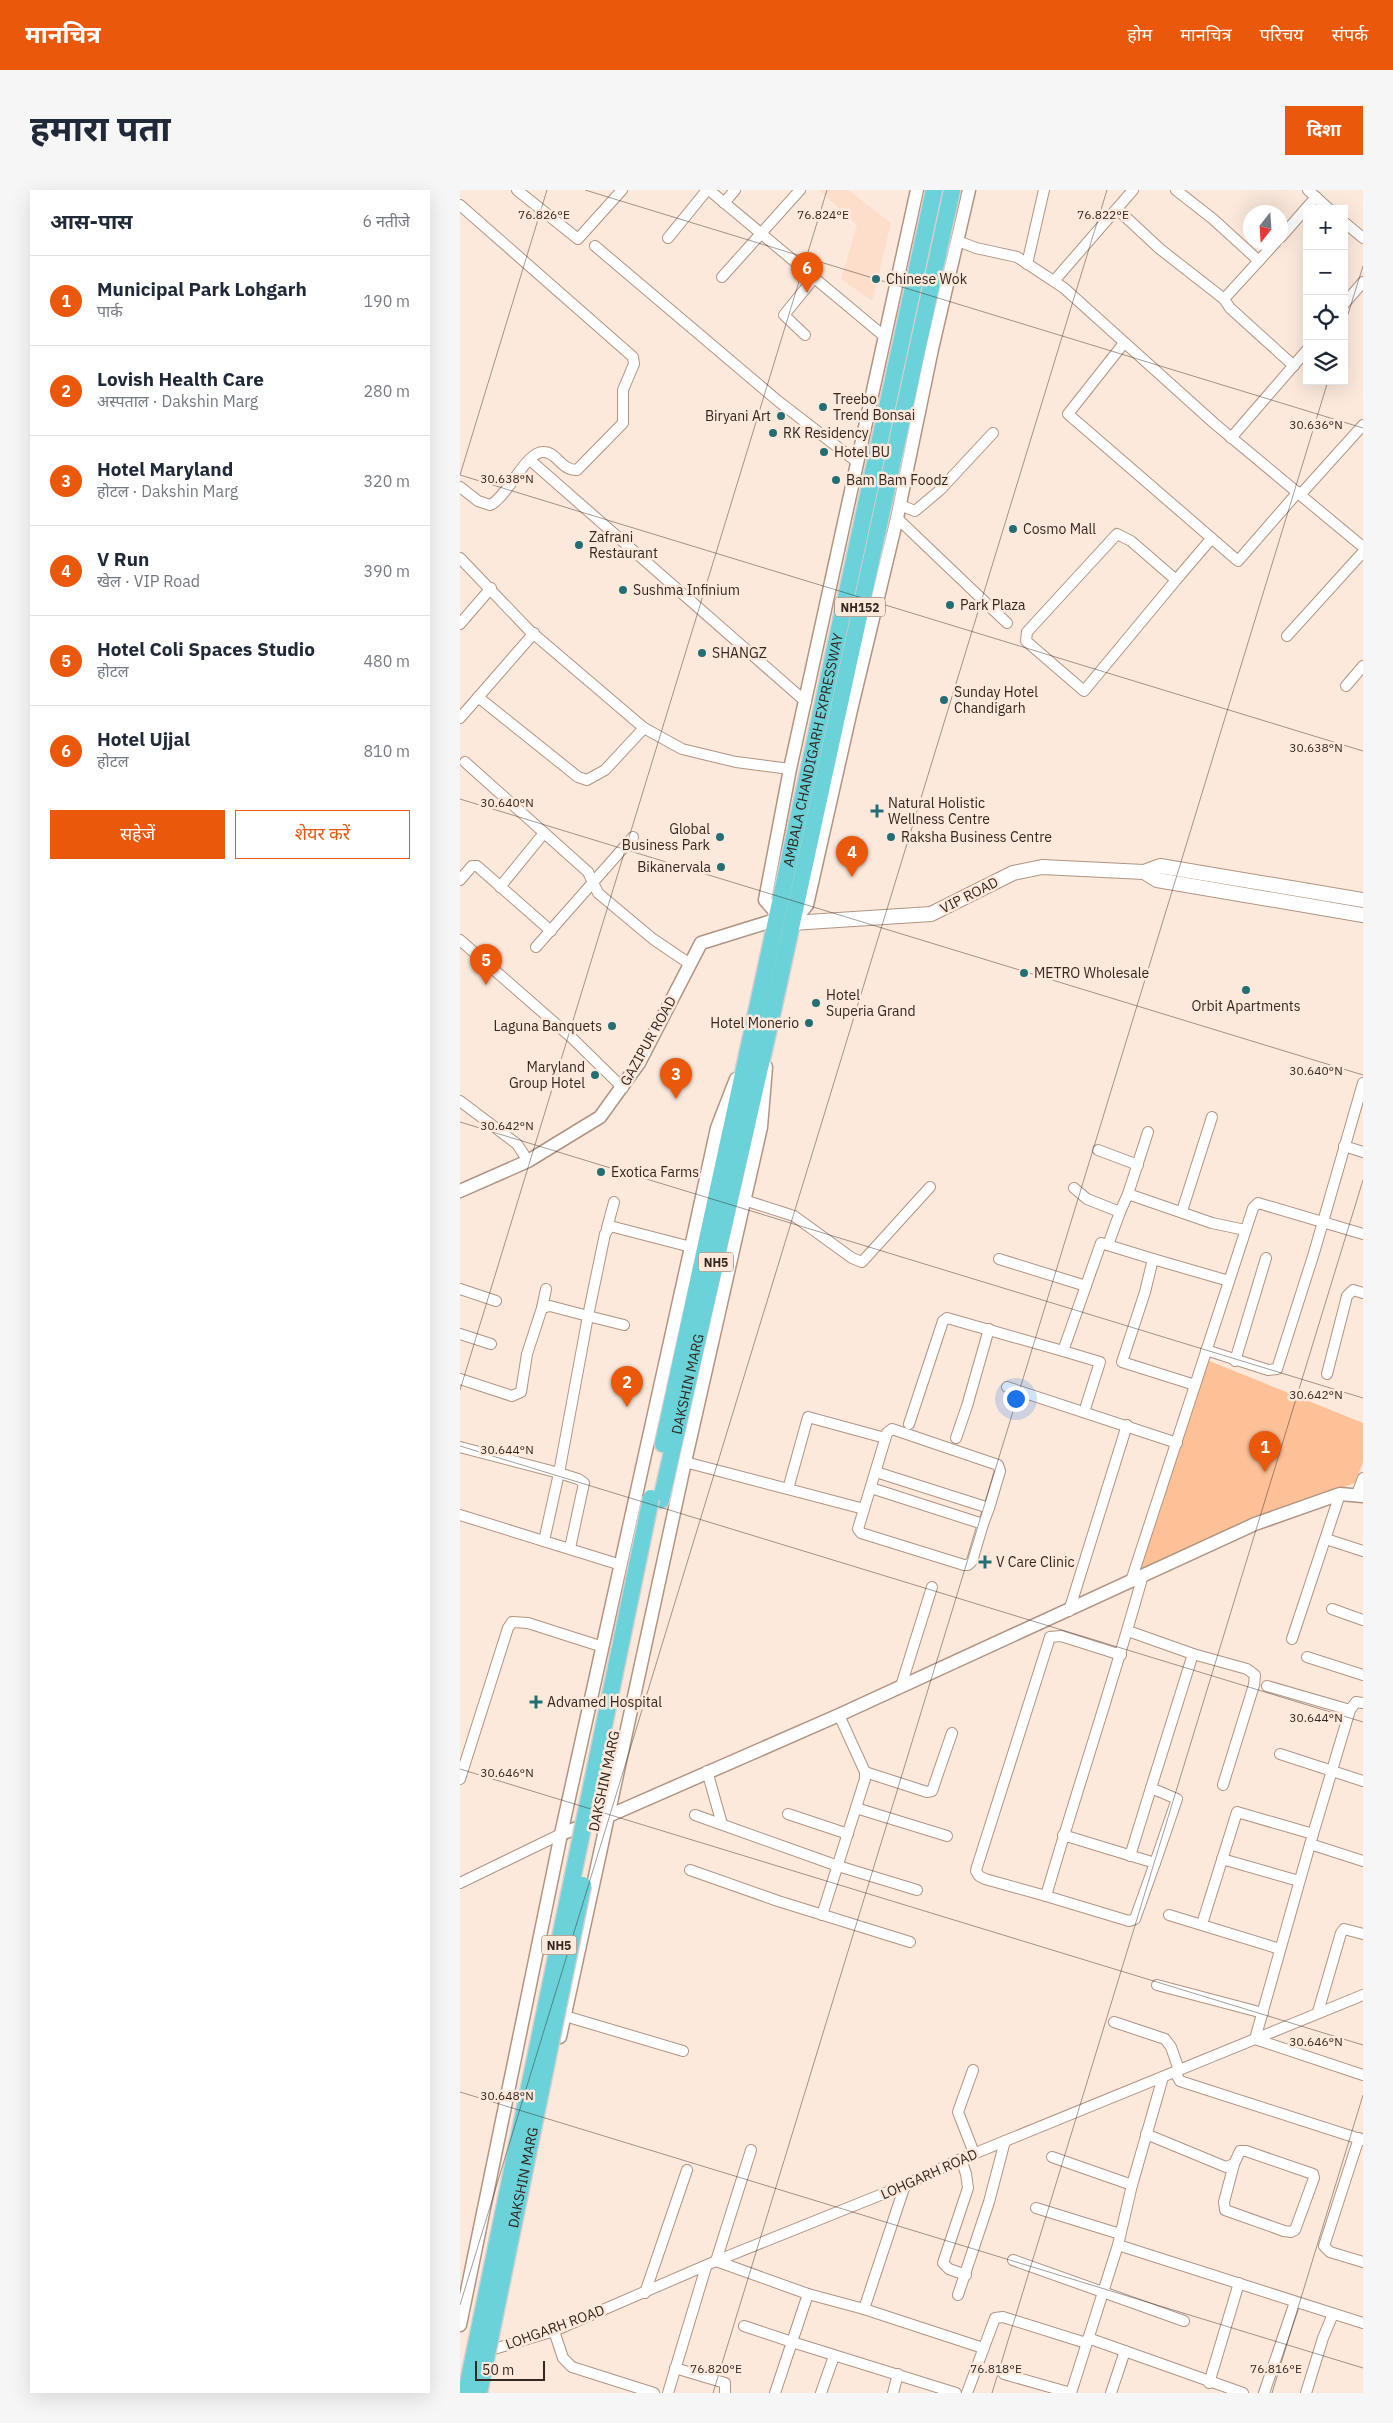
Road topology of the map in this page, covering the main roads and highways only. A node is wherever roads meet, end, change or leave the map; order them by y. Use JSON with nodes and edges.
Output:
{"nodes":[{"id":1,"x":934,"y":190,"type":"edge"},
{"id":2,"x":952,"y":190,"type":"edge"},
{"id":3,"x":1144,"y":872,"type":"junction"},
{"id":4,"x":1363,"y":900,"type":"edge"},
{"id":5,"x":1363,"y":914,"type":"edge"},
{"id":6,"x":792,"y":923,"type":"junction"},
{"id":7,"x":770,"y":1024,"type":"joint"},
{"id":8,"x":748,"y":1047,"type":"joint"},
{"id":9,"x":656,"y":1499,"type":"junction"},
{"id":10,"x":466,"y":2393,"type":"edge"},
{"id":11,"x":479,"y":2393,"type":"edge"}],
"edges":[{"from":1,"to":8,"type":"highway","name":"AMBALA CHANDIGARH EXPRESSWAY","number":"NH152"},
{"from":2,"to":6,"type":"highway","name":"AMBALA CHANDIGARH EXPRESSWAY","number":"NH152"},
{"from":3,"to":4,"type":"main road"},
{"from":3,"to":5,"type":"main road"},
{"from":3,"to":6,"type":"main road","name":"VIP ROAD"},
{"from":6,"to":7,"type":"highway","name":"AMBALA CHANDIGARH EXPRESSWAY","number":"NH152"},
{"from":7,"to":9,"type":"highway","name":"DAKSHIN MARG","number":"NH5"},
{"from":8,"to":9,"type":"highway","number":"NH5"},
{"from":9,"to":10,"type":"highway","number":"NH5","bridge":true},
{"from":9,"to":11,"type":"highway","name":"DAKSHIN MARG","number":"NH5","bridge":true}]}
